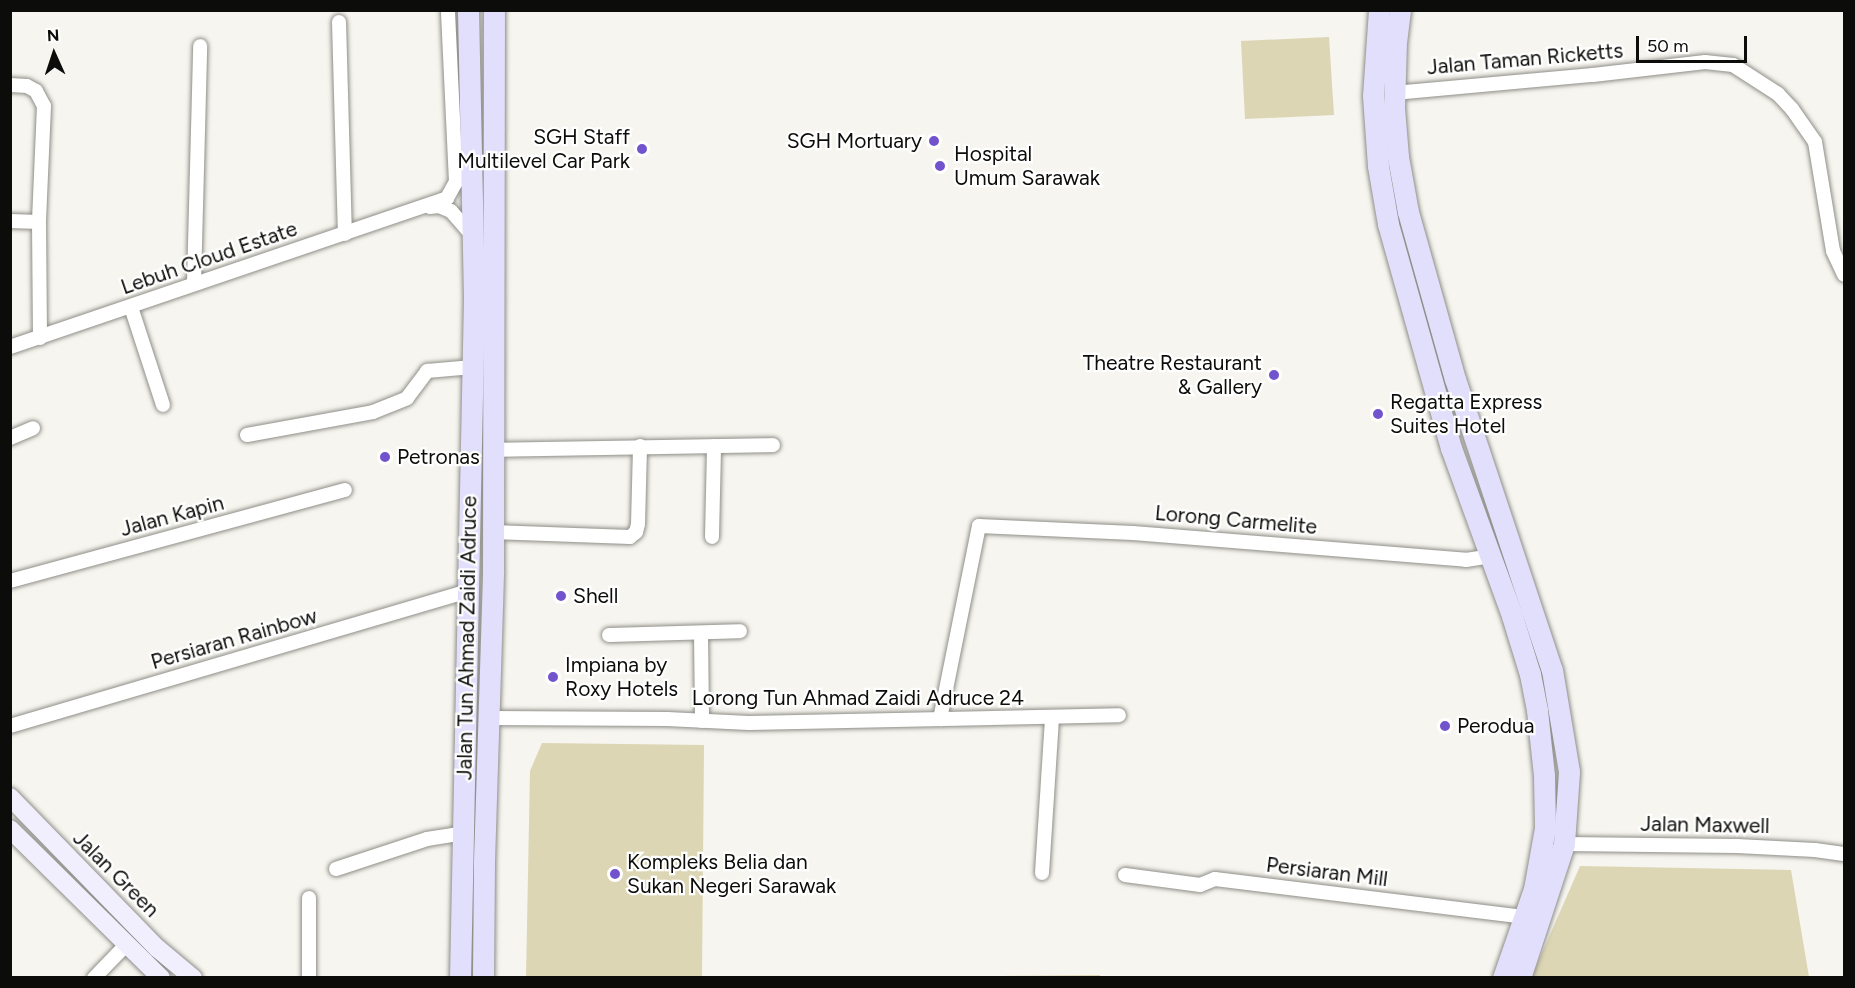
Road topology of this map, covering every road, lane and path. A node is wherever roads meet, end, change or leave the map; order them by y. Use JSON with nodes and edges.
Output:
{"nodes":[{"id":1,"x":448,"y":10,"type":"edge"},
{"id":2,"x":468,"y":10,"type":"edge"},
{"id":3,"x":494,"y":10,"type":"edge"},
{"id":4,"x":1379,"y":10,"type":"edge"},
{"id":5,"x":1401,"y":10,"type":"edge"},
{"id":6,"x":339,"y":22,"type":"dead end"},
{"id":7,"x":200,"y":46,"type":"dead end"},
{"id":8,"x":10,"y":85,"type":"edge"},
{"id":9,"x":1394,"y":93,"type":"junction"},
{"id":10,"x":456,"y":182,"type":"junction"},
{"id":11,"x":472,"y":205,"type":"junction"},
{"id":12,"x":422,"y":208,"type":"junction"},
{"id":13,"x":10,"y":221,"type":"edge"},
{"id":14,"x":39,"y":222,"type":"junction"},
{"id":15,"x":345,"y":234,"type":"junction"},
{"id":16,"x":473,"y":236,"type":"junction"},
{"id":17,"x":1845,"y":275,"type":"edge"},
{"id":18,"x":194,"y":283,"type":"junction"},
{"id":19,"x":131,"y":307,"type":"junction"},
{"id":20,"x":40,"y":338,"type":"junction"},
{"id":21,"x":10,"y":347,"type":"edge"},
{"id":22,"x":473,"y":367,"type":"junction"},
{"id":23,"x":163,"y":405,"type":"dead end"},
{"id":24,"x":33,"y":428,"type":"dead end"},
{"id":25,"x":247,"y":435,"type":"dead end"},
{"id":26,"x":10,"y":438,"type":"edge"},
{"id":27,"x":773,"y":445,"type":"dead end"},
{"id":28,"x":639,"y":446,"type":"junction"},
{"id":29,"x":714,"y":446,"type":"junction"},
{"id":30,"x":492,"y":450,"type":"junction"},
{"id":31,"x":345,"y":490,"type":"dead end"},
{"id":32,"x":492,"y":532,"type":"junction"},
{"id":33,"x":712,"y":537,"type":"dead end"},
{"id":34,"x":1490,"y":556,"type":"junction"},
{"id":35,"x":10,"y":581,"type":"edge"},
{"id":36,"x":468,"y":591,"type":"junction"},
{"id":37,"x":740,"y":631,"type":"dead end"},
{"id":38,"x":701,"y":633,"type":"junction"},
{"id":39,"x":609,"y":635,"type":"dead end"},
{"id":40,"x":1119,"y":716,"type":"dead end"},
{"id":41,"x":489,"y":718,"type":"junction"},
{"id":42,"x":1052,"y":718,"type":"junction"},
{"id":43,"x":940,"y":719,"type":"junction"},
{"id":44,"x":702,"y":721,"type":"junction"},
{"id":45,"x":10,"y":726,"type":"edge"},
{"id":46,"x":10,"y":797,"type":"edge"},
{"id":47,"x":10,"y":829,"type":"edge"},
{"id":48,"x":463,"y":833,"type":"junction"},
{"id":49,"x":1564,"y":844,"type":"junction"},
{"id":50,"x":1845,"y":854,"type":"edge"},
{"id":51,"x":336,"y":869,"type":"dead end"},
{"id":52,"x":1042,"y":873,"type":"dead end"},
{"id":53,"x":1125,"y":875,"type":"dead end"},
{"id":54,"x":309,"y":898,"type":"dead end"},
{"id":55,"x":1524,"y":917,"type":"junction"},
{"id":56,"x":126,"y":945,"type":"junction"},
{"id":57,"x":94,"y":978,"type":"edge"},
{"id":58,"x":161,"y":978,"type":"edge"},
{"id":59,"x":193,"y":978,"type":"edge"},
{"id":60,"x":309,"y":978,"type":"edge"},
{"id":61,"x":460,"y":978,"type":"edge"},
{"id":62,"x":483,"y":978,"type":"edge"},
{"id":63,"x":1503,"y":978,"type":"edge"},
{"id":64,"x":1520,"y":978,"type":"edge"}],
"edges":[{"from":1,"to":10,"type":"street"},
{"from":2,"to":11,"type":"main road","name":"Jalan Tun Ahmad Zaidi Adruce"},
{"from":3,"to":30,"type":"main road","name":"Jalan Tun Ahmad Zaidi Adruce"},
{"from":4,"to":34,"type":"main road"},
{"from":5,"to":9,"type":"main road"},
{"from":6,"to":15,"type":"street"},
{"from":7,"to":18,"type":"street"},
{"from":8,"to":14,"type":"street"},
{"from":9,"to":17,"type":"street","name":"Jalan Taman Ricketts"},
{"from":9,"to":49,"type":"main road"},
{"from":10,"to":11,"type":"street"},
{"from":10,"to":12,"type":"street","name":"Lebuh Cloud Estate"},
{"from":11,"to":16,"type":"main road","name":"Jalan Tun Ahmad Zaidi Adruce"},
{"from":12,"to":15,"type":"street","name":"Lebuh Cloud Estate"},
{"from":12,"to":16,"type":"street"},
{"from":13,"to":14,"type":"street"},
{"from":14,"to":20,"type":"street"},
{"from":15,"to":18,"type":"street","name":"Lebuh Cloud Estate"},
{"from":16,"to":22,"type":"main road","name":"Jalan Tun Ahmad Zaidi Adruce"},
{"from":18,"to":19,"type":"street","name":"Lebuh Cloud Estate"},
{"from":19,"to":20,"type":"street","name":"Lebuh Cloud Estate"},
{"from":19,"to":23,"type":"street"},
{"from":20,"to":21,"type":"street","name":"Lebuh Cloud Estate"},
{"from":22,"to":25,"type":"street"},
{"from":22,"to":36,"type":"main road","name":"Jalan Tun Ahmad Zaidi Adruce"},
{"from":24,"to":26,"type":"street"},
{"from":27,"to":29,"type":"street"},
{"from":28,"to":29,"type":"street"},
{"from":28,"to":30,"type":"street"},
{"from":28,"to":32,"type":"street"},
{"from":29,"to":33,"type":"street"},
{"from":30,"to":32,"type":"main road","name":"Jalan Tun Ahmad Zaidi Adruce"},
{"from":31,"to":35,"type":"street","name":"Jalan Kapin"},
{"from":32,"to":41,"type":"main road","name":"Jalan Tun Ahmad Zaidi Adruce"},
{"from":34,"to":43,"type":"street","name":"Lorong Carmelite"},
{"from":34,"to":55,"type":"main road"},
{"from":36,"to":45,"type":"street","name":"Persiaran Rainbow"},
{"from":36,"to":48,"type":"main road","name":"Jalan Tun Ahmad Zaidi Adruce"},
{"from":37,"to":38,"type":"street"},
{"from":38,"to":39,"type":"street"},
{"from":38,"to":44,"type":"street"},
{"from":40,"to":42,"type":"street","name":"Lorong Tun Ahmad Zaidi Adruce 24"},
{"from":41,"to":44,"type":"street","name":"Lorong Tun Ahmad Zaidi Adruce 24"},
{"from":41,"to":62,"type":"main road","name":"Jalan Tun Ahmad Zaidi Adruce"},
{"from":42,"to":43,"type":"street","name":"Lorong Tun Ahmad Zaidi Adruce 24"},
{"from":42,"to":52,"type":"street"},
{"from":43,"to":44,"type":"street","name":"Lorong Tun Ahmad Zaidi Adruce 24"},
{"from":46,"to":59,"type":"main road","name":"Jalan Green"},
{"from":47,"to":56,"type":"main road","name":"Jalan Green"},
{"from":48,"to":51,"type":"street"},
{"from":48,"to":61,"type":"main road","name":"Jalan Tun Ahmad Zaidi Adruce"},
{"from":49,"to":50,"type":"street","name":"Jalan Maxwell"},
{"from":49,"to":64,"type":"main road"},
{"from":53,"to":55,"type":"street","name":"Persiaran Mill"},
{"from":54,"to":60,"type":"street"},
{"from":55,"to":63,"type":"main road"},
{"from":56,"to":57,"type":"street"},
{"from":56,"to":58,"type":"main road","name":"Jalan Green"}]}
